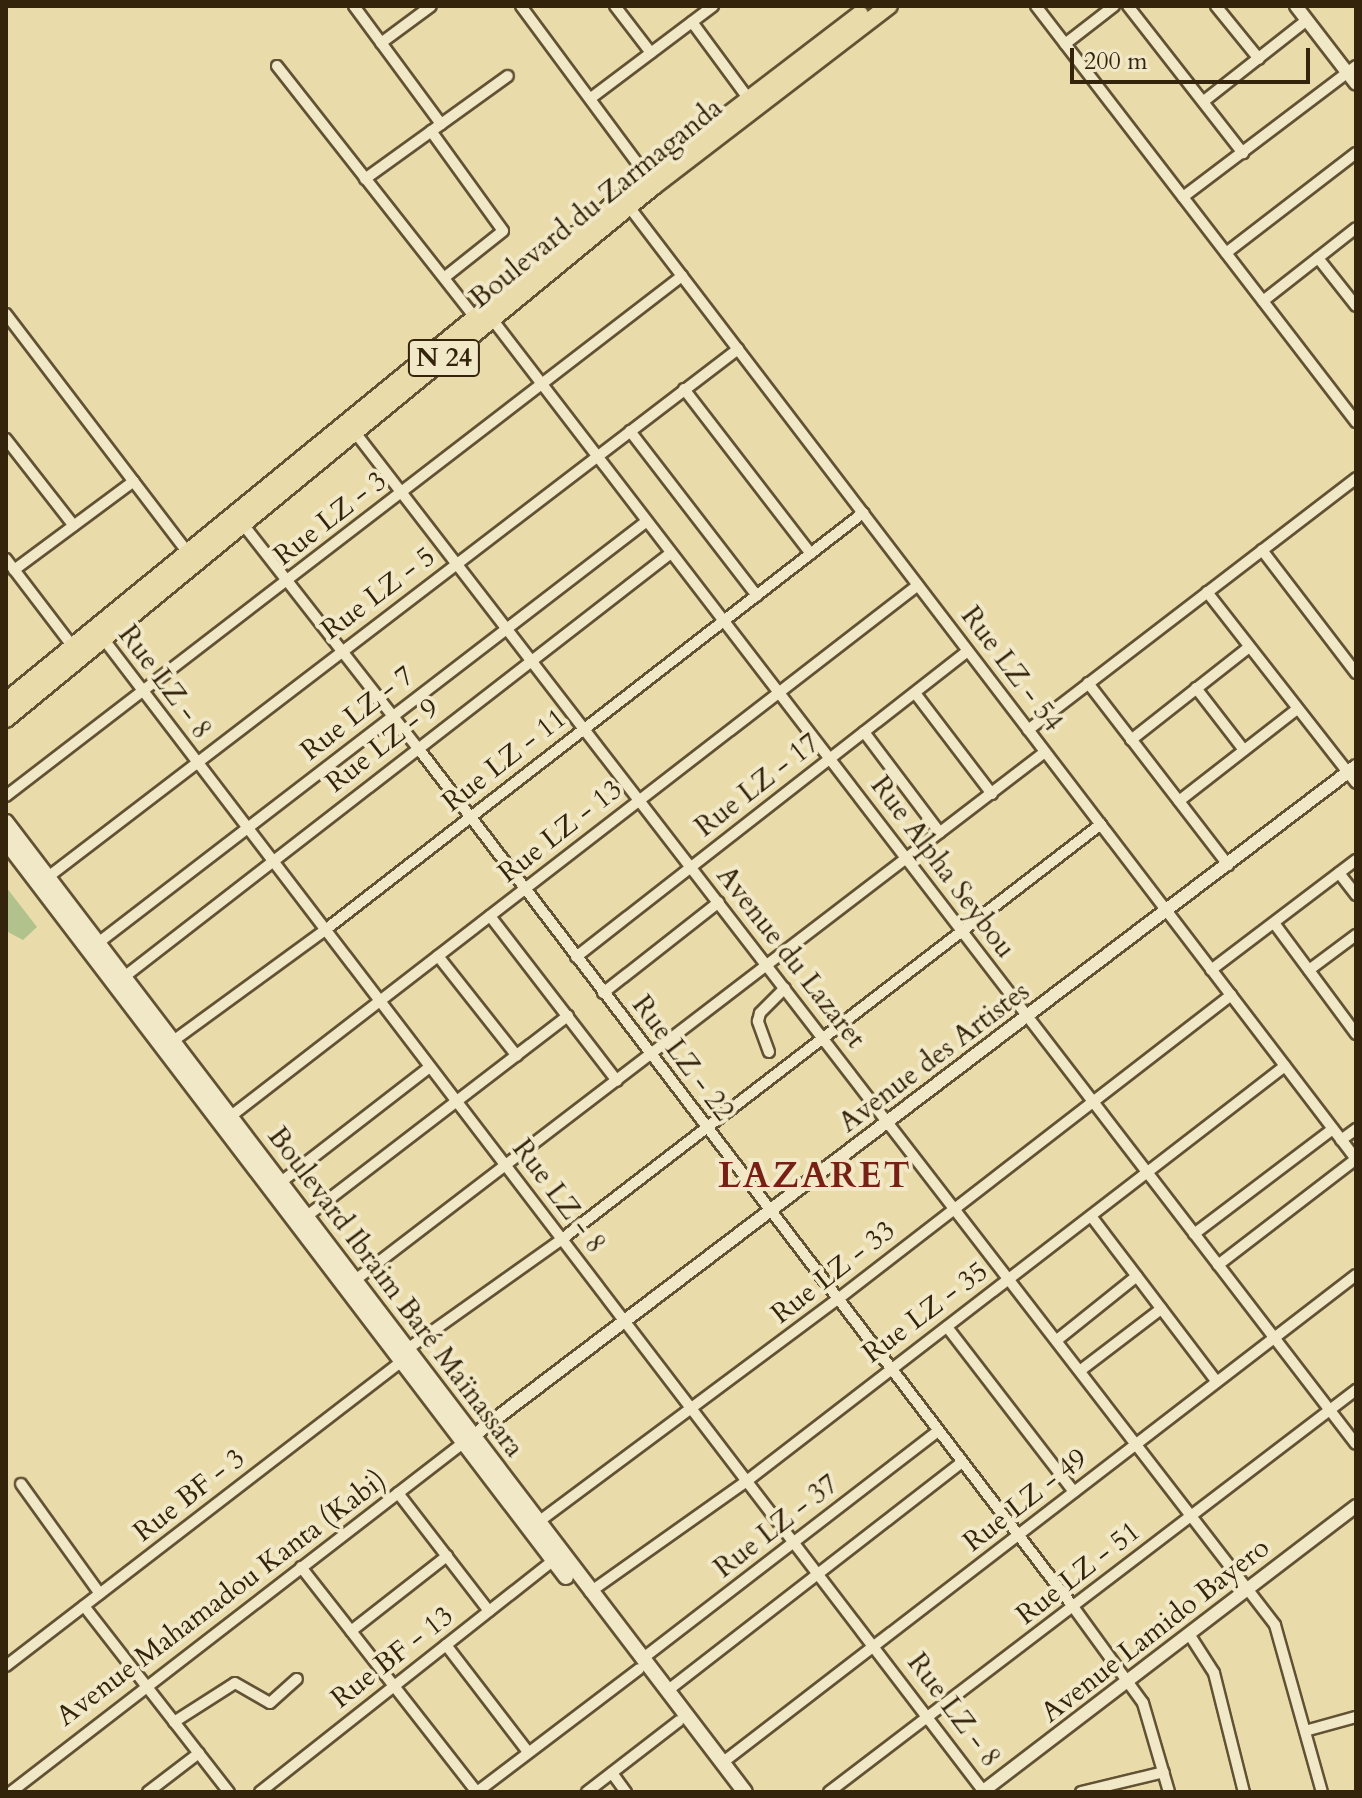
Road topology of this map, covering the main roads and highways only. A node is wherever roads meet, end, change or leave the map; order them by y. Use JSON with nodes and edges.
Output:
{"nodes":[{"id":1,"x":871,"y":6,"type":"edge"},
{"id":2,"x":889,"y":6,"type":"edge"},
{"id":3,"x":850,"y":12,"type":"edge"},
{"id":4,"x":650,"y":182,"type":"junction"},
{"id":5,"x":99,"y":634,"type":"junction"},
{"id":6,"x":6,"y":701,"type":"edge"},
{"id":7,"x":6,"y":719,"type":"edge"},
{"id":8,"x":6,"y":822,"type":"edge"},
{"id":9,"x":6,"y":842,"type":"edge"},
{"id":10,"x":403,"y":1356,"type":"junction"},
{"id":11,"x":467,"y":1440,"type":"junction"},
{"id":12,"x":641,"y":1664,"type":"junction"},
{"id":13,"x":733,"y":1792,"type":"edge"},
{"id":14,"x":745,"y":1792,"type":"edge"}],
"edges":[{"from":1,"to":3,"type":"main road","name":"Boulevard du Zarmaganda","number":"N 24"},
{"from":2,"to":4,"type":"main road","name":"Boulevard du Zarmaganda","number":"N 24"},
{"from":3,"to":4,"type":"main road","name":"Boulevard du Zarmaganda","number":"N 24"},
{"from":4,"to":5,"type":"main road","name":"Boulevard du Zarmaganda","number":"N 24"},
{"from":4,"to":5,"type":"main road","name":"Boulevard du Zarmaganda","number":"N 24"},
{"from":5,"to":6,"type":"main road","name":"Boulevard du Zarmaganda","number":"N 24"},
{"from":5,"to":7,"type":"main road","name":"Boulevard du Zarmaganda","number":"N 24"},
{"from":8,"to":10,"type":"main road","name":"Boulevard Ibraim Baré Maïnassara"},
{"from":9,"to":10,"type":"main road","name":"Boulevard Ibraim Baré Maïnassara"},
{"from":10,"to":11,"type":"main road","name":"Boulevard Ibraim Baré Maïnassara"},
{"from":11,"to":12,"type":"main road","name":"Boulevard Ibraim Baré Maïnassara"},
{"from":11,"to":12,"type":"main road","name":"Boulevard Ibraim Baré Maïnassara"},
{"from":12,"to":13,"type":"main road","name":"Boulevard Ibraim Baré Maïnassara"},
{"from":12,"to":14,"type":"main road","name":"Boulevard Ibraim Baré Maïnassara"}]}
